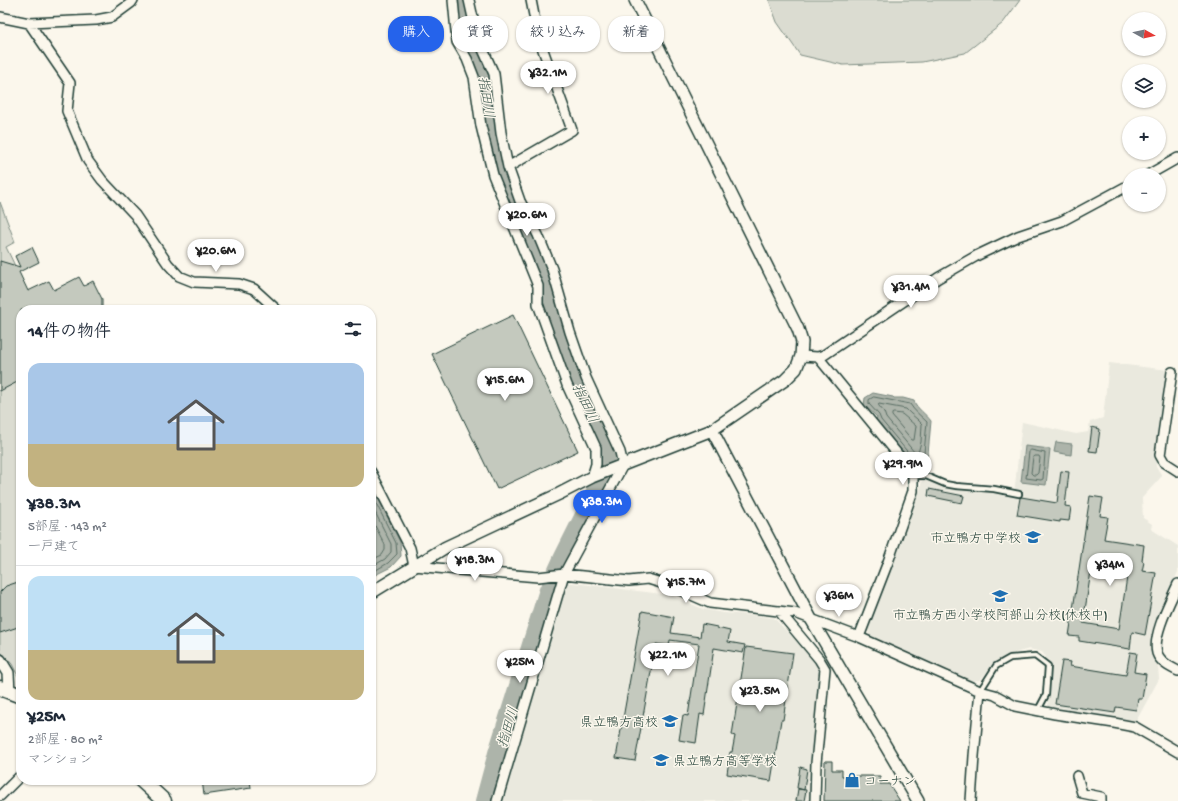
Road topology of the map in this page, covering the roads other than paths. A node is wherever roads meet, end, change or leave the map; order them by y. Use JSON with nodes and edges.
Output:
{"nodes":[{"id":1,"x":133,"y":0,"type":"edge"},
{"id":2,"x":453,"y":0,"type":"edge"},
{"id":3,"x":469,"y":0,"type":"edge"},
{"id":4,"x":531,"y":0,"type":"edge"},
{"id":5,"x":634,"y":0,"type":"edge"},
{"id":6,"x":0,"y":17,"type":"edge"},
{"id":7,"x":29,"y":23,"type":"junction"},
{"id":8,"x":1178,"y":158,"type":"edge"},
{"id":9,"x":508,"y":167,"type":"junction"},
{"id":10,"x":1160,"y":168,"type":"edge"},
{"id":11,"x":1122,"y":189,"type":"edge"},
{"id":12,"x":272,"y":305,"type":"edge"},
{"id":13,"x":801,"y":356,"type":"junction"},
{"id":14,"x":818,"y":357,"type":"junction"},
{"id":15,"x":1172,"y":372,"type":"dead end"},
{"id":16,"x":712,"y":430,"type":"junction"},
{"id":17,"x":623,"y":465,"type":"junction"},
{"id":18,"x":1178,"y":471,"type":"edge"},
{"id":19,"x":913,"y":476,"type":"junction"},
{"id":20,"x":592,"y":477,"type":"junction"},
{"id":21,"x":376,"y":482,"type":"edge"},
{"id":22,"x":1019,"y":494,"type":"dead end"},
{"id":23,"x":414,"y":566,"type":"junction"},
{"id":24,"x":564,"y":574,"type":"junction"},
{"id":25,"x":376,"y":590,"type":"edge"},
{"id":26,"x":1177,"y":590,"type":"edge"},
{"id":27,"x":779,"y":611,"type":"junction"},
{"id":28,"x":811,"y":619,"type":"junction"},
{"id":29,"x":859,"y":636,"type":"junction"},
{"id":30,"x":0,"y":660,"type":"edge"},
{"id":31,"x":1178,"y":671,"type":"edge"},
{"id":32,"x":980,"y":691,"type":"junction"},
{"id":33,"x":10,"y":692,"type":"edge"},
{"id":34,"x":1038,"y":710,"type":"junction"},
{"id":35,"x":1178,"y":752,"type":"edge"},
{"id":36,"x":1077,"y":776,"type":"dead end"},
{"id":37,"x":16,"y":780,"type":"edge"},
{"id":38,"x":146,"y":785,"type":"edge"},
{"id":39,"x":0,"y":796,"type":"edge"},
{"id":40,"x":164,"y":801,"type":"edge"},
{"id":41,"x":497,"y":801,"type":"edge"},
{"id":42,"x":816,"y":801,"type":"edge"},
{"id":43,"x":918,"y":801,"type":"edge"},
{"id":44,"x":971,"y":801,"type":"edge"},
{"id":45,"x":1101,"y":801,"type":"edge"}],
"edges":[{"from":1,"to":7,"type":"street"},
{"from":2,"to":20,"type":"street"},
{"from":3,"to":9,"type":"street"},
{"from":4,"to":9,"type":"street"},
{"from":5,"to":13,"type":"street"},
{"from":6,"to":7,"type":"street"},
{"from":7,"to":12,"type":"street"},
{"from":8,"to":10,"type":"street"},
{"from":9,"to":17,"type":"street"},
{"from":11,"to":14,"type":"street"},
{"from":13,"to":14,"type":"street"},
{"from":13,"to":16,"type":"street"},
{"from":14,"to":19,"type":"street"},
{"from":15,"to":18,"type":"street"},
{"from":16,"to":17,"type":"street"},
{"from":16,"to":28,"type":"street"},
{"from":17,"to":20,"type":"street"},
{"from":17,"to":24,"type":"street"},
{"from":19,"to":22,"type":"lane"},
{"from":19,"to":29,"type":"street"},
{"from":20,"to":23,"type":"street"},
{"from":21,"to":23,"type":"street"},
{"from":23,"to":24,"type":"street"},
{"from":23,"to":25,"type":"street"},
{"from":24,"to":27,"type":"street"},
{"from":24,"to":41,"type":"street"},
{"from":26,"to":31,"type":"street"},
{"from":27,"to":28,"type":"street"},
{"from":27,"to":42,"type":"street"},
{"from":28,"to":29,"type":"street"},
{"from":28,"to":43,"type":"street"},
{"from":29,"to":32,"type":"street"},
{"from":30,"to":33,"type":"street"},
{"from":32,"to":34,"type":"street"},
{"from":32,"to":34,"type":"lane"},
{"from":32,"to":44,"type":"street"},
{"from":34,"to":35,"type":"street"},
{"from":36,"to":45,"type":"street"},
{"from":37,"to":39,"type":"street"},
{"from":38,"to":40,"type":"main road"}]}
